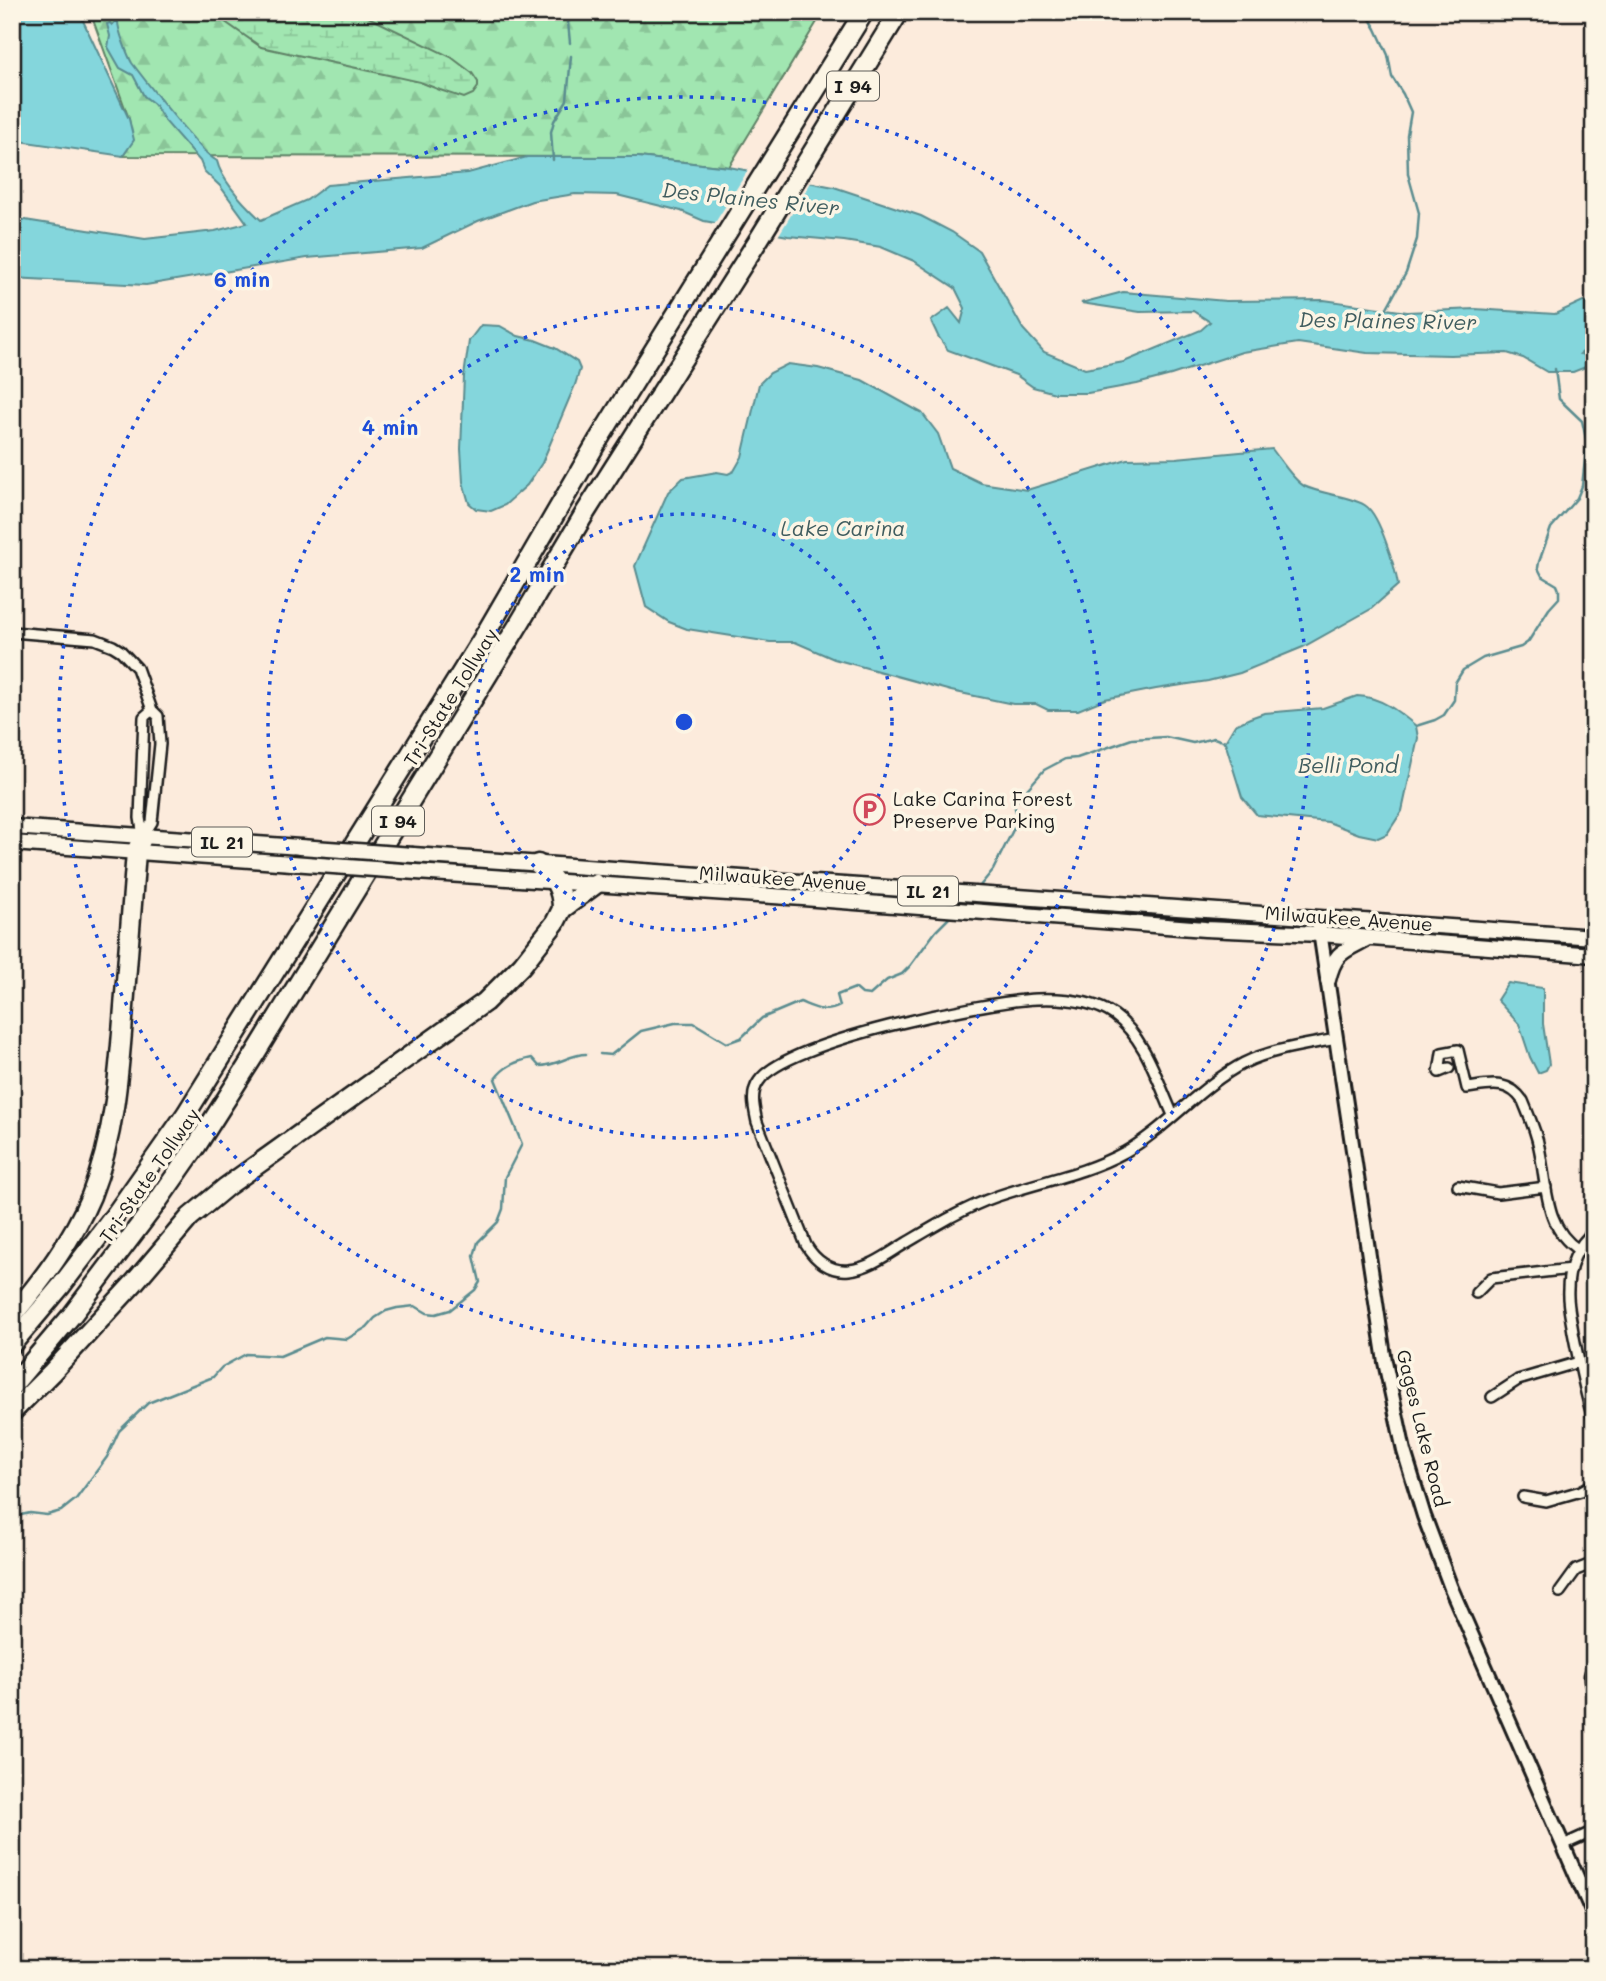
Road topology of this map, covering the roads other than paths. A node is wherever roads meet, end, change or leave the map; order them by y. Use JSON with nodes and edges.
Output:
{"nodes":[{"id":1,"x":864,"y":12,"type":"edge"},
{"id":2,"x":899,"y":12,"type":"edge"},
{"id":3,"x":12,"y":632,"type":"edge"},
{"id":4,"x":152,"y":710,"type":"junction"},
{"id":5,"x":12,"y":827,"type":"edge"},
{"id":6,"x":12,"y":843,"type":"edge"},
{"id":7,"x":140,"y":844,"type":"junction"},
{"id":8,"x":538,"y":864,"type":"junction"},
{"id":9,"x":557,"y":882,"type":"junction"},
{"id":10,"x":596,"y":884,"type":"junction"},
{"id":11,"x":562,"y":909,"type":"junction"},
{"id":12,"x":1319,"y":926,"type":"junction"},
{"id":13,"x":1594,"y":937,"type":"edge"},
{"id":14,"x":1369,"y":938,"type":"junction"},
{"id":15,"x":1594,"y":956,"type":"edge"},
{"id":16,"x":1328,"y":980,"type":"junction"},
{"id":17,"x":1336,"y":1039,"type":"junction"},
{"id":18,"x":1449,"y":1068,"type":"dead end"},
{"id":19,"x":1172,"y":1115,"type":"junction"},
{"id":20,"x":1458,"y":1186,"type":"dead end"},
{"id":21,"x":1546,"y":1187,"type":"junction"},
{"id":22,"x":1594,"y":1232,"type":"edge"},
{"id":23,"x":1579,"y":1250,"type":"junction"},
{"id":24,"x":1571,"y":1269,"type":"junction"},
{"id":25,"x":1475,"y":1293,"type":"dead end"},
{"id":26,"x":12,"y":1316,"type":"edge"},
{"id":27,"x":12,"y":1345,"type":"edge"},
{"id":28,"x":1579,"y":1362,"type":"junction"},
{"id":29,"x":12,"y":1386,"type":"edge"},
{"id":30,"x":1492,"y":1396,"type":"dead end"},
{"id":31,"x":12,"y":1412,"type":"edge"},
{"id":32,"x":1594,"y":1422,"type":"edge"},
{"id":33,"x":1594,"y":1484,"type":"edge"},
{"id":34,"x":1523,"y":1497,"type":"dead end"},
{"id":35,"x":1594,"y":1563,"type":"edge"},
{"id":36,"x":1560,"y":1592,"type":"dead end"},
{"id":37,"x":1594,"y":1667,"type":"edge"},
{"id":38,"x":1594,"y":1693,"type":"edge"},
{"id":39,"x":1594,"y":1832,"type":"edge"},
{"id":40,"x":1563,"y":1845,"type":"junction"},
{"id":41,"x":1594,"y":1916,"type":"edge"}],
"edges":[{"from":1,"to":27,"type":"highway","name":"Tri-State Tollway","number":"I 94"},
{"from":2,"to":29,"type":"highway","name":"Tri-State Tollway","number":"I 94"},
{"from":3,"to":4,"type":"street"},
{"from":4,"to":7,"type":"street"},
{"from":4,"to":7,"type":"street"},
{"from":5,"to":7,"type":"main road","name":"Milwaukee Avenue","number":"IL 21"},
{"from":6,"to":7,"type":"main road","name":"Milwaukee Avenue","number":"IL 21"},
{"from":7,"to":8,"type":"main road","name":"Milwaukee Avenue","number":"IL 21","bridge":true},
{"from":7,"to":9,"type":"main road","name":"Milwaukee Avenue","number":"IL 21","bridge":true},
{"from":7,"to":26,"type":"highway"},
{"from":8,"to":9,"type":"highway"},
{"from":8,"to":12,"type":"main road","name":"Milwaukee Avenue","number":"IL 21"},
{"from":9,"to":10,"type":"main road","name":"Milwaukee Avenue","number":"IL 21"},
{"from":9,"to":11,"type":"highway"},
{"from":10,"to":11,"type":"highway"},
{"from":10,"to":12,"type":"main road","name":"Milwaukee Avenue","number":"IL 21"},
{"from":11,"to":31,"type":"highway"},
{"from":12,"to":13,"type":"main road","name":"Milwaukee Avenue","number":"IL 21"},
{"from":12,"to":14,"type":"main road","name":"Milwaukee Avenue","number":"IL 21"},
{"from":12,"to":16,"type":"street","name":"Gages Lake Road"},
{"from":14,"to":15,"type":"main road","name":"Milwaukee Avenue","number":"IL 21"},
{"from":14,"to":16,"type":"main road"},
{"from":16,"to":17,"type":"street","name":"Gages Lake Road"},
{"from":17,"to":19,"type":"street"},
{"from":17,"to":40,"type":"street","name":"Gages Lake Road"},
{"from":18,"to":21,"type":"street"},
{"from":19,"to":19,"type":"street"},
{"from":20,"to":21,"type":"street"},
{"from":21,"to":23,"type":"street"},
{"from":22,"to":23,"type":"street"},
{"from":23,"to":24,"type":"street"},
{"from":24,"to":25,"type":"street"},
{"from":24,"to":28,"type":"street"},
{"from":28,"to":30,"type":"street"},
{"from":28,"to":32,"type":"street"},
{"from":33,"to":34,"type":"street"},
{"from":35,"to":36,"type":"street"},
{"from":37,"to":38,"type":"street"},
{"from":39,"to":40,"type":"street"},
{"from":40,"to":41,"type":"street","name":"Gages Lake Road"}]}
